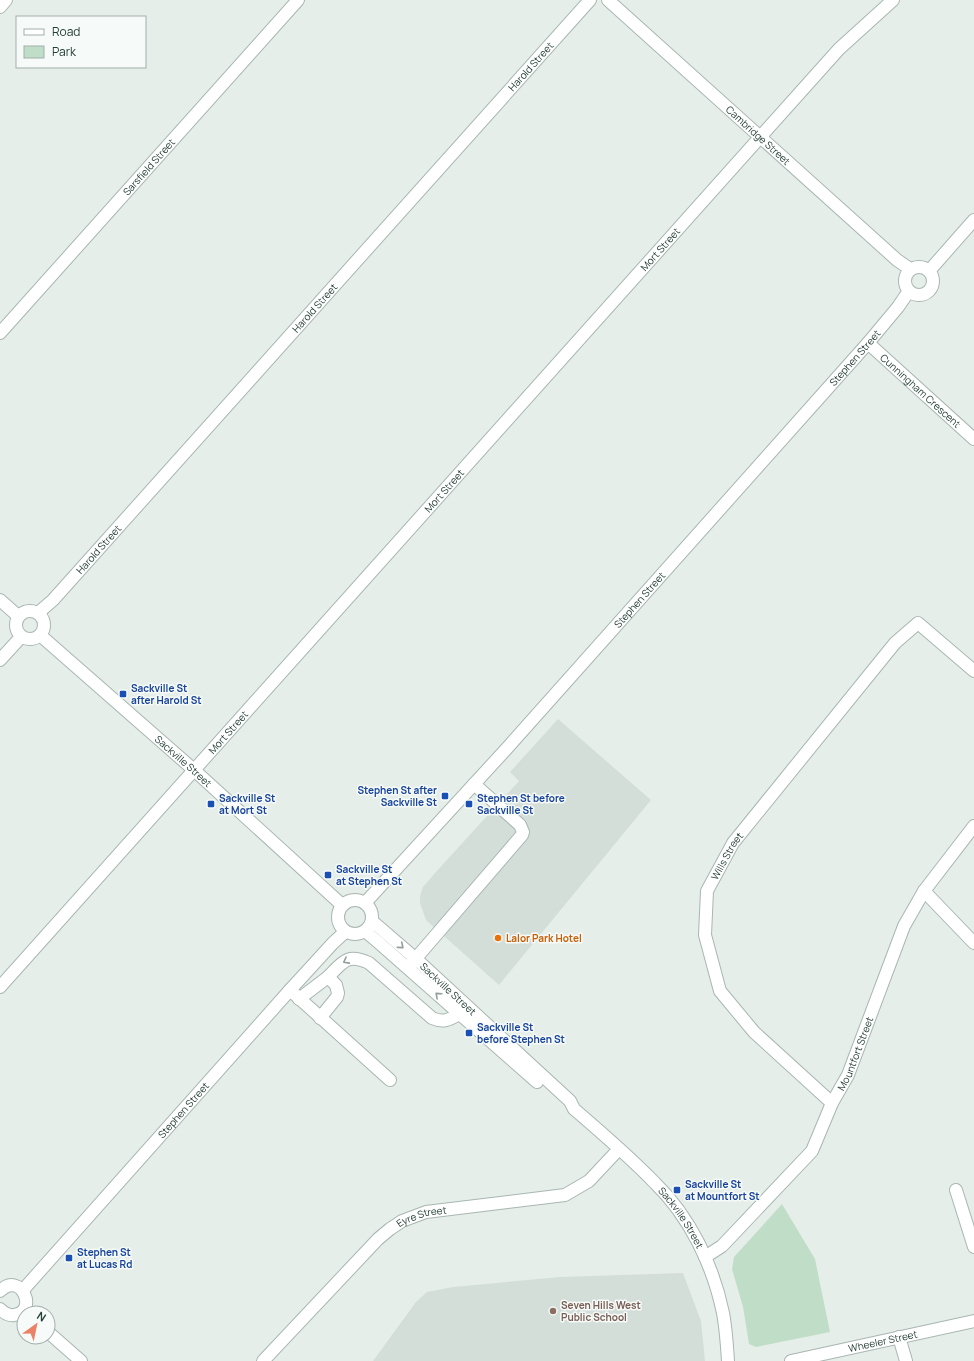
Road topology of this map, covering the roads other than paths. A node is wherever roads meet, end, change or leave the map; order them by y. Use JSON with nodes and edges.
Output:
{"nodes":[{"id":1,"x":6,"y":0,"type":"edge"},
{"id":2,"x":298,"y":0,"type":"edge"},
{"id":3,"x":590,"y":0,"type":"edge"},
{"id":4,"x":608,"y":0,"type":"edge"},
{"id":5,"x":893,"y":0,"type":"edge"},
{"id":6,"x":0,"y":7,"type":"edge"},
{"id":7,"x":760,"y":136,"type":"junction"},
{"id":8,"x":974,"y":220,"type":"edge"},
{"id":9,"x":910,"y":269,"type":"junction"},
{"id":10,"x":929,"y":271,"type":"junction"},
{"id":11,"x":909,"y":291,"type":"junction"},
{"id":12,"x":0,"y":333,"type":"edge"},
{"id":13,"x":868,"y":343,"type":"junction"},
{"id":14,"x":974,"y":439,"type":"edge"},
{"id":15,"x":0,"y":600,"type":"edge"},
{"id":16,"x":38,"y":613,"type":"junction"},
{"id":17,"x":18,"y":616,"type":"junction"},
{"id":18,"x":40,"y":635,"type":"junction"},
{"id":19,"x":21,"y":637,"type":"junction"},
{"id":20,"x":0,"y":660,"type":"edge"},
{"id":21,"x":974,"y":671,"type":"edge"},
{"id":22,"x":194,"y":770,"type":"junction"},
{"id":23,"x":474,"y":784,"type":"junction"},
{"id":24,"x":974,"y":826,"type":"edge"},
{"id":25,"x":924,"y":891,"type":"junction"},
{"id":26,"x":365,"y":903,"type":"junction"},
{"id":27,"x":342,"y":905,"type":"junction"},
{"id":28,"x":372,"y":921,"type":"junction"},
{"id":29,"x":365,"y":931,"type":"junction"},
{"id":30,"x":345,"y":932,"type":"junction"},
{"id":31,"x":974,"y":943,"type":"edge"},
{"id":32,"x":412,"y":963,"type":"junction"},
{"id":33,"x":328,"y":977,"type":"junction"},
{"id":34,"x":0,"y":987,"type":"edge"},
{"id":35,"x":294,"y":995,"type":"junction"},
{"id":36,"x":458,"y":1014,"type":"junction"},
{"id":37,"x":320,"y":1018,"type":"junction"},
{"id":38,"x":390,"y":1080,"type":"dead end"},
{"id":39,"x":832,"y":1103,"type":"junction"},
{"id":40,"x":574,"y":1109,"type":"junction"},
{"id":41,"x":619,"y":1149,"type":"junction"},
{"id":42,"x":956,"y":1190,"type":"dead end"},
{"id":43,"x":974,"y":1247,"type":"edge"},
{"id":44,"x":705,"y":1257,"type":"junction"},
{"id":45,"x":22,"y":1290,"type":"junction"},
{"id":46,"x":0,"y":1291,"type":"edge"},
{"id":47,"x":25,"y":1305,"type":"edge"},
{"id":48,"x":0,"y":1310,"type":"edge"},
{"id":49,"x":16,"y":1314,"type":"edge"},
{"id":50,"x":974,"y":1320,"type":"edge"},
{"id":51,"x":899,"y":1337,"type":"junction"},
{"id":52,"x":56,"y":1339,"type":"edge"},
{"id":53,"x":81,"y":1361,"type":"edge"},
{"id":54,"x":263,"y":1361,"type":"edge"},
{"id":55,"x":728,"y":1361,"type":"edge"},
{"id":56,"x":791,"y":1361,"type":"edge"},
{"id":57,"x":906,"y":1361,"type":"edge"}],
"edges":[{"from":1,"to":6,"type":"street"},
{"from":2,"to":12,"type":"street","name":"Sarsfield Street"},
{"from":3,"to":16,"type":"street","name":"Harold Street"},
{"from":4,"to":7,"type":"street","name":"Cambridge Street"},
{"from":5,"to":7,"type":"street","name":"Mort Street"},
{"from":7,"to":9,"type":"street","name":"Cambridge Street"},
{"from":7,"to":22,"type":"street","name":"Mort Street"},
{"from":8,"to":10,"type":"street"},
{"from":9,"to":10,"type":"street"},
{"from":9,"to":11,"type":"street"},
{"from":10,"to":11,"type":"street"},
{"from":11,"to":13,"type":"street","name":"Stephen Street"},
{"from":13,"to":14,"type":"street","name":"Cunningham Crescent"},
{"from":13,"to":23,"type":"street","name":"Stephen Street"},
{"from":15,"to":17,"type":"street"},
{"from":16,"to":17,"type":"street"},
{"from":16,"to":18,"type":"street"},
{"from":17,"to":19,"type":"street"},
{"from":18,"to":19,"type":"street"},
{"from":18,"to":22,"type":"street","name":"Sackville Street"},
{"from":19,"to":20,"type":"street"},
{"from":21,"to":39,"type":"street","name":"Wills Street"},
{"from":22,"to":27,"type":"street","name":"Sackville Street"},
{"from":22,"to":34,"type":"street","name":"Mort Street"},
{"from":23,"to":26,"type":"street","name":"Stephen Street"},
{"from":23,"to":32,"type":"street"},
{"from":24,"to":25,"type":"street","name":"Mountfort Street"},
{"from":25,"to":31,"type":"street"},
{"from":25,"to":39,"type":"street","name":"Mountfort Street"},
{"from":26,"to":27,"type":"street"},
{"from":26,"to":28,"type":"street"},
{"from":27,"to":30,"type":"street"},
{"from":28,"to":29,"type":"street"},
{"from":28,"to":32,"type":"street","name":"Sackville Street","one_way":true},
{"from":29,"to":30,"type":"street"},
{"from":29,"to":32,"type":"street","name":"Sackville Street"},
{"from":30,"to":35,"type":"street","name":"Stephen Street"},
{"from":36,"to":32,"type":"street","name":"Sackville Street","one_way":true},
{"from":32,"to":40,"type":"street","name":"Sackville Street"},
{"from":33,"to":35,"type":"street"},
{"from":36,"to":33,"type":"street","one_way":true},
{"from":33,"to":37,"type":"street"},
{"from":35,"to":37,"type":"street"},
{"from":35,"to":45,"type":"street","name":"Stephen Street"},
{"from":36,"to":40,"type":"street","name":"Sackville Street"},
{"from":37,"to":38,"type":"street"},
{"from":39,"to":44,"type":"street","name":"Mountfort Street"},
{"from":40,"to":41,"type":"street","name":"Sackville Street"},
{"from":41,"to":44,"type":"street","name":"Sackville Street"},
{"from":41,"to":54,"type":"street","name":"Eyre Street"},
{"from":42,"to":43,"type":"street"},
{"from":44,"to":55,"type":"street","name":"Sackville Street"},
{"from":45,"to":46,"type":"street"},
{"from":45,"to":47,"type":"street"},
{"from":48,"to":49,"type":"street"},
{"from":50,"to":51,"type":"street","name":"Wheeler Street"},
{"from":51,"to":56,"type":"street","name":"Wheeler Street"},
{"from":51,"to":57,"type":"street"},
{"from":52,"to":53,"type":"street"}]}
